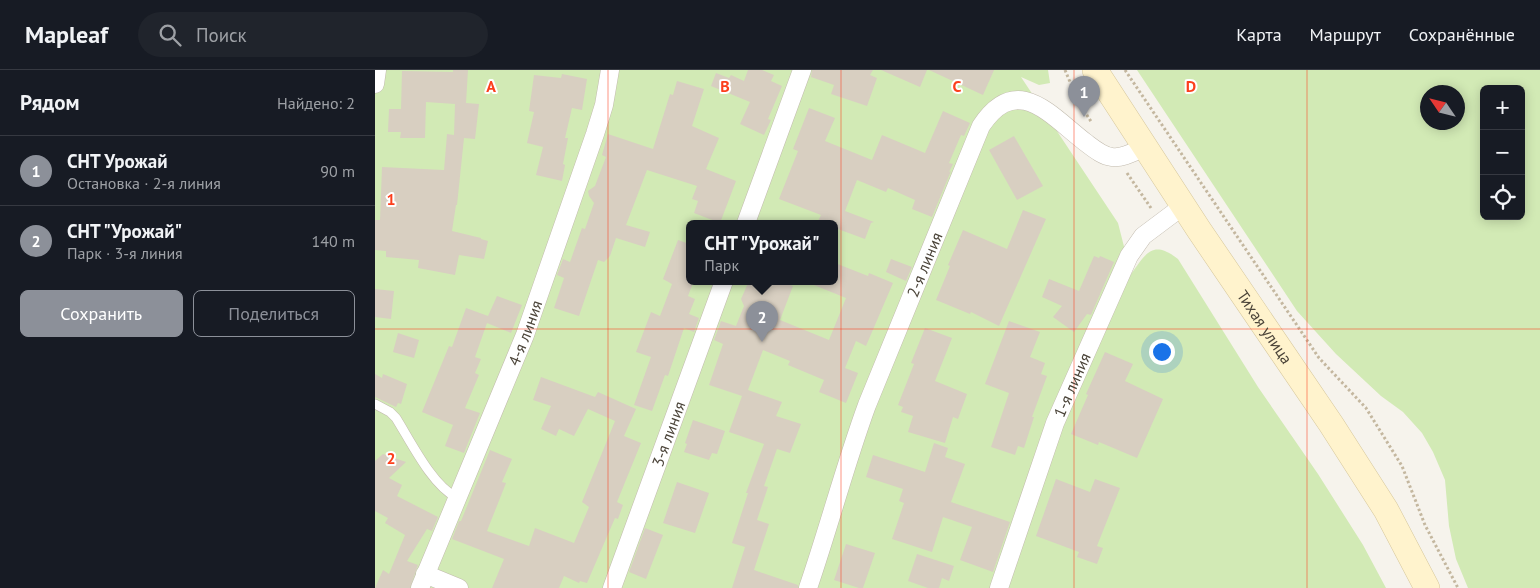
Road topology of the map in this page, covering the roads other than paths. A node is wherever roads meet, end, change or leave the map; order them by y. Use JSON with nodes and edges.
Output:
{"nodes":[{"id":1,"x":377,"y":70,"type":"edge"},
{"id":2,"x":610,"y":70,"type":"edge"},
{"id":3,"x":802,"y":70,"type":"edge"},
{"id":4,"x":1095,"y":70,"type":"edge"},
{"id":5,"x":375,"y":84,"type":"edge"},
{"id":6,"x":1145,"y":147,"type":"junction"},
{"id":7,"x":1183,"y":206,"type":"junction"},
{"id":8,"x":747,"y":220,"type":"edge"},
{"id":9,"x":724,"y":285,"type":"edge"},
{"id":10,"x":375,"y":404,"type":"edge"},
{"id":11,"x":456,"y":497,"type":"junction"},
{"id":12,"x":422,"y":581,"type":"edge"},
{"id":13,"x":459,"y":588,"type":"edge"},
{"id":14,"x":612,"y":588,"type":"edge"},
{"id":15,"x":808,"y":588,"type":"edge"},
{"id":16,"x":999,"y":588,"type":"edge"},
{"id":17,"x":1427,"y":588,"type":"edge"}],
"edges":[{"from":1,"to":5,"type":"street"},
{"from":2,"to":11,"type":"street","name":"4-я линия"},
{"from":3,"to":8,"type":"street"},
{"from":4,"to":6,"type":"main road","name":"Тихая улица"},
{"from":6,"to":7,"type":"main road","name":"Тихая улица"},
{"from":6,"to":15,"type":"street","name":"2-я линия"},
{"from":7,"to":16,"type":"street","name":"1-я линия"},
{"from":7,"to":17,"type":"main road","name":"Тихая улица"},
{"from":9,"to":14,"type":"street","name":"3-я линия"},
{"from":10,"to":11,"type":"lane"},
{"from":11,"to":12,"type":"street","name":"4-я линия"},
{"from":12,"to":13,"type":"street"}]}
